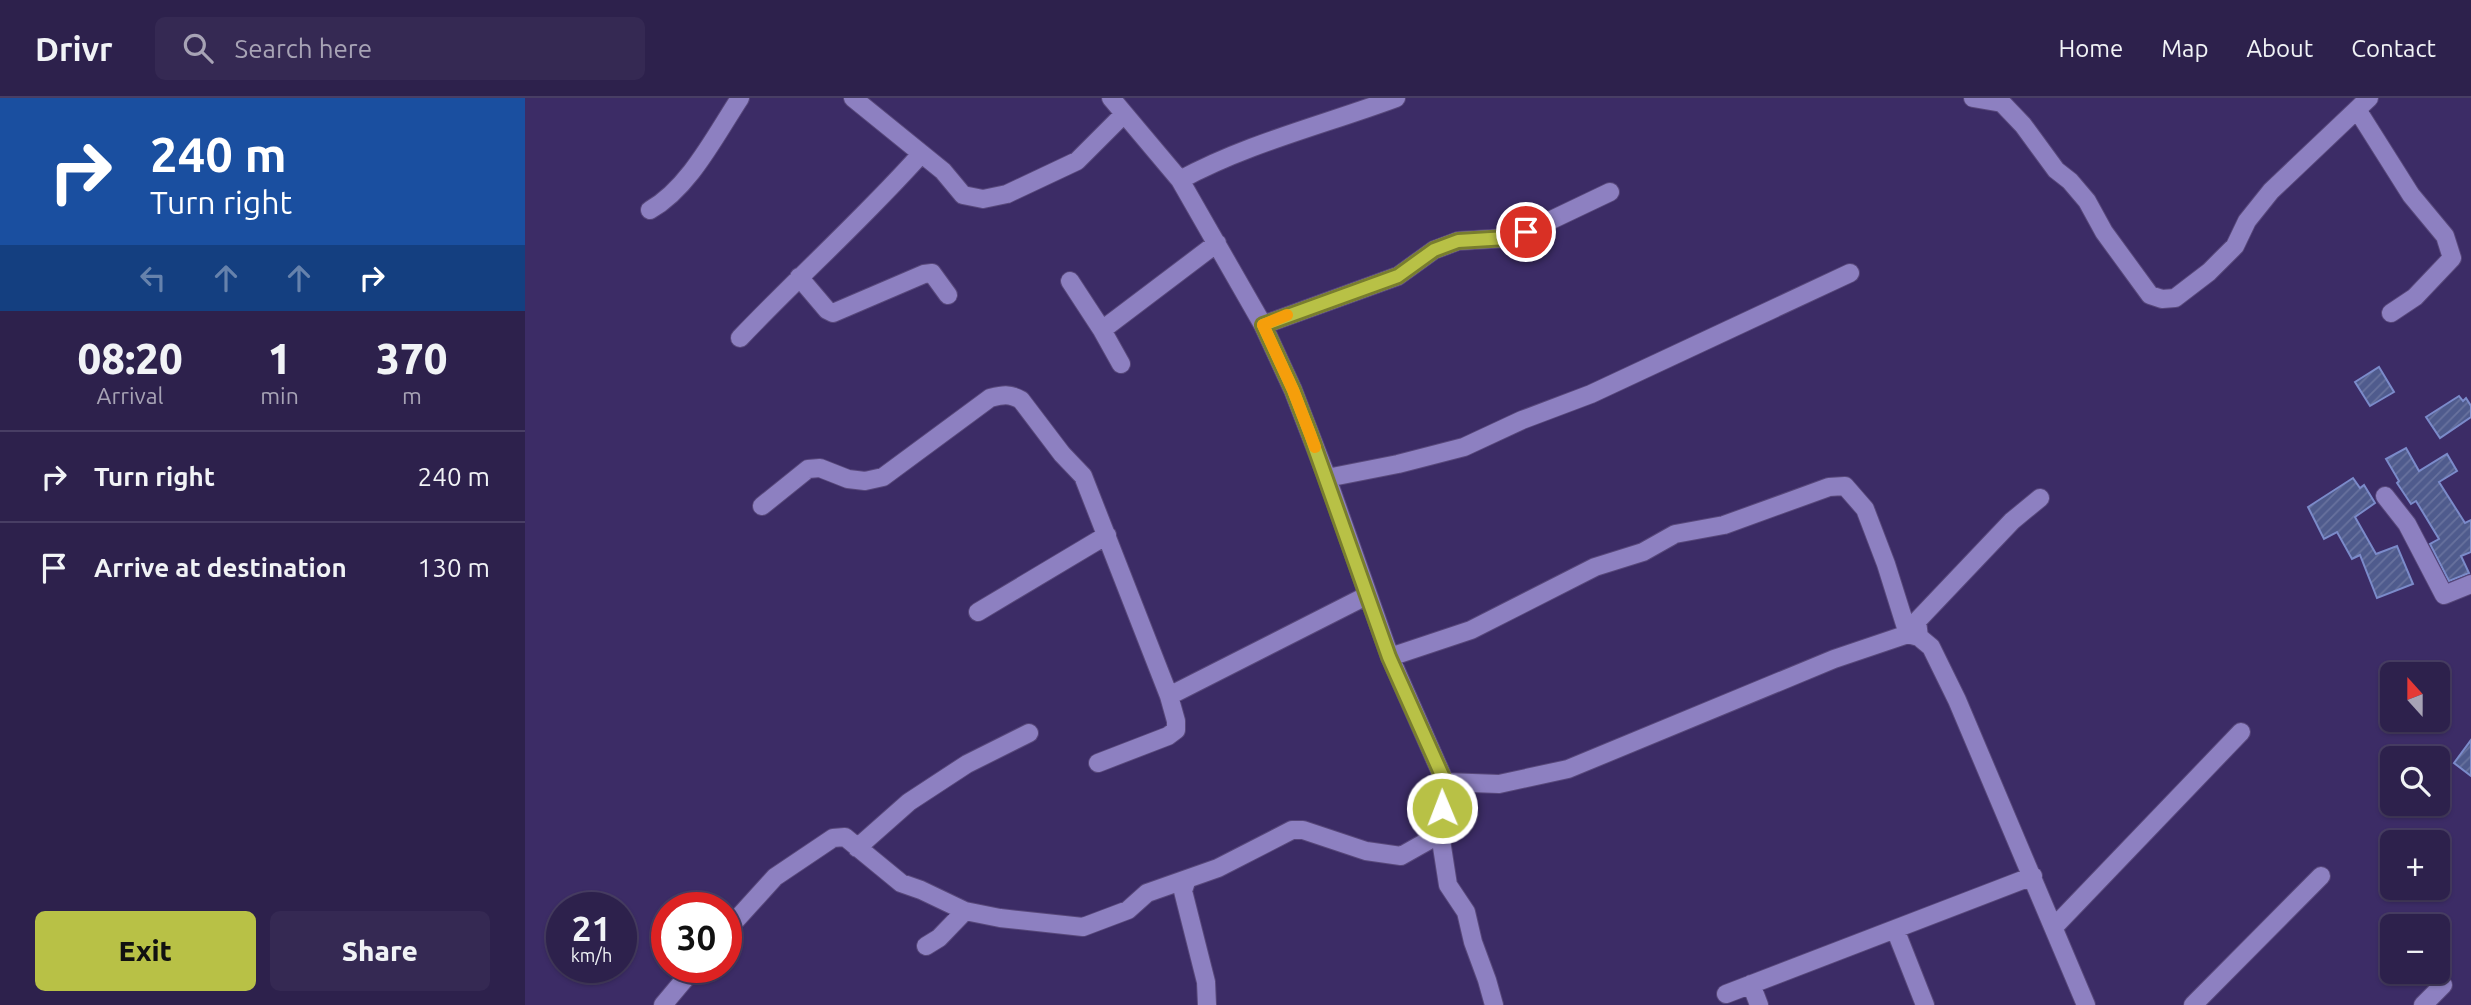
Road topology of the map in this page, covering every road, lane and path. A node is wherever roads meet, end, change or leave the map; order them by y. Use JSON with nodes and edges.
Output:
{"nodes":[{"id":1,"x":740,"y":98,"type":"edge"},
{"id":2,"x":853,"y":98,"type":"edge"},
{"id":3,"x":1111,"y":98,"type":"edge"},
{"id":4,"x":1396,"y":98,"type":"edge"},
{"id":5,"x":1973,"y":98,"type":"edge"},
{"id":6,"x":2363,"y":104,"type":"edge"},
{"id":7,"x":1124,"y":114,"type":"junction"},
{"id":8,"x":921,"y":153,"type":"junction"},
{"id":9,"x":1180,"y":180,"type":"junction"},
{"id":10,"x":1610,"y":192,"type":"dead end"},
{"id":11,"x":650,"y":210,"type":"dead end"},
{"id":12,"x":1217,"y":243,"type":"junction"},
{"id":13,"x":1850,"y":273,"type":"dead end"},
{"id":14,"x":799,"y":277,"type":"junction"},
{"id":15,"x":1070,"y":281,"type":"dead end"},
{"id":16,"x":948,"y":295,"type":"dead end"},
{"id":17,"x":2391,"y":313,"type":"dead end"},
{"id":18,"x":1263,"y":325,"type":"junction"},
{"id":19,"x":1102,"y":330,"type":"junction"},
{"id":20,"x":740,"y":338,"type":"dead end"},
{"id":21,"x":1121,"y":365,"type":"dead end"},
{"id":22,"x":1327,"y":478,"type":"junction"},
{"id":23,"x":2385,"y":496,"type":"dead end"},
{"id":24,"x":2040,"y":498,"type":"dead end"},
{"id":25,"x":762,"y":506,"type":"dead end"},
{"id":26,"x":1107,"y":535,"type":"junction"},
{"id":27,"x":2471,"y":584,"type":"edge"},
{"id":28,"x":1368,"y":596,"type":"junction"},
{"id":29,"x":978,"y":612,"type":"dead end"},
{"id":30,"x":1913,"y":635,"type":"junction"},
{"id":31,"x":1389,"y":657,"type":"junction"},
{"id":32,"x":1169,"y":696,"type":"junction"},
{"id":33,"x":2241,"y":732,"type":"dead end"},
{"id":34,"x":1030,"y":733,"type":"dead end"},
{"id":35,"x":1098,"y":763,"type":"dead end"},
{"id":36,"x":1445,"y":782,"type":"junction"},
{"id":37,"x":1440,"y":834,"type":"junction"},
{"id":38,"x":857,"y":848,"type":"junction"},
{"id":39,"x":2033,"y":876,"type":"junction"},
{"id":40,"x":2321,"y":876,"type":"dead end"},
{"id":41,"x":1187,"y":880,"type":"junction"},
{"id":42,"x":965,"y":911,"type":"junction"},
{"id":43,"x":742,"y":913,"type":"edge"},
{"id":44,"x":2054,"y":927,"type":"junction"},
{"id":45,"x":1895,"y":929,"type":"junction"},
{"id":46,"x":926,"y":946,"type":"dead end"},
{"id":47,"x":681,"y":983,"type":"edge"},
{"id":48,"x":1751,"y":984,"type":"junction"},
{"id":49,"x":2442,"y":985,"type":"dead end"},
{"id":50,"x":1726,"y":994,"type":"dead end"},
{"id":51,"x":663,"y":1005,"type":"edge"},
{"id":52,"x":1207,"y":1005,"type":"edge"},
{"id":53,"x":1494,"y":1005,"type":"edge"},
{"id":54,"x":1759,"y":1005,"type":"edge"},
{"id":55,"x":1925,"y":1005,"type":"edge"},
{"id":56,"x":2086,"y":1005,"type":"edge"},
{"id":57,"x":2193,"y":1005,"type":"edge"},
{"id":58,"x":2423,"y":1005,"type":"edge"}],
"edges":[{"from":1,"to":11,"type":"street"},
{"from":2,"to":8,"type":"street"},
{"from":3,"to":7,"type":"street"},
{"from":4,"to":9,"type":"street"},
{"from":5,"to":6,"type":"street"},
{"from":6,"to":17,"type":"street"},
{"from":7,"to":8,"type":"street"},
{"from":7,"to":9,"type":"street"},
{"from":8,"to":14,"type":"street"},
{"from":9,"to":12,"type":"street"},
{"from":10,"to":18,"type":"street"},
{"from":12,"to":18,"type":"street"},
{"from":12,"to":19,"type":"street"},
{"from":13,"to":22,"type":"street"},
{"from":14,"to":16,"type":"street"},
{"from":14,"to":20,"type":"street"},
{"from":15,"to":19,"type":"street"},
{"from":18,"to":22,"type":"street"},
{"from":19,"to":21,"type":"street"},
{"from":22,"to":28,"type":"street"},
{"from":23,"to":27,"type":"street"},
{"from":24,"to":30,"type":"street"},
{"from":25,"to":26,"type":"street"},
{"from":26,"to":29,"type":"street"},
{"from":26,"to":32,"type":"street"},
{"from":28,"to":31,"type":"street"},
{"from":28,"to":32,"type":"street"},
{"from":30,"to":31,"type":"street"},
{"from":30,"to":36,"type":"street"},
{"from":30,"to":39,"type":"street"},
{"from":31,"to":36,"type":"street"},
{"from":32,"to":35,"type":"street"},
{"from":33,"to":44,"type":"street"},
{"from":34,"to":38,"type":"street"},
{"from":36,"to":37,"type":"street"},
{"from":37,"to":41,"type":"street"},
{"from":37,"to":53,"type":"street"},
{"from":38,"to":42,"type":"street"},
{"from":38,"to":43,"type":"street"},
{"from":39,"to":44,"type":"street"},
{"from":39,"to":45,"type":"street"},
{"from":40,"to":57,"type":"street"},
{"from":41,"to":42,"type":"street"},
{"from":41,"to":52,"type":"street"},
{"from":42,"to":46,"type":"street"},
{"from":44,"to":56,"type":"street"},
{"from":45,"to":48,"type":"street"},
{"from":45,"to":55,"type":"street"},
{"from":47,"to":51,"type":"street"},
{"from":48,"to":50,"type":"street"},
{"from":48,"to":54,"type":"street"},
{"from":49,"to":58,"type":"street"}]}
